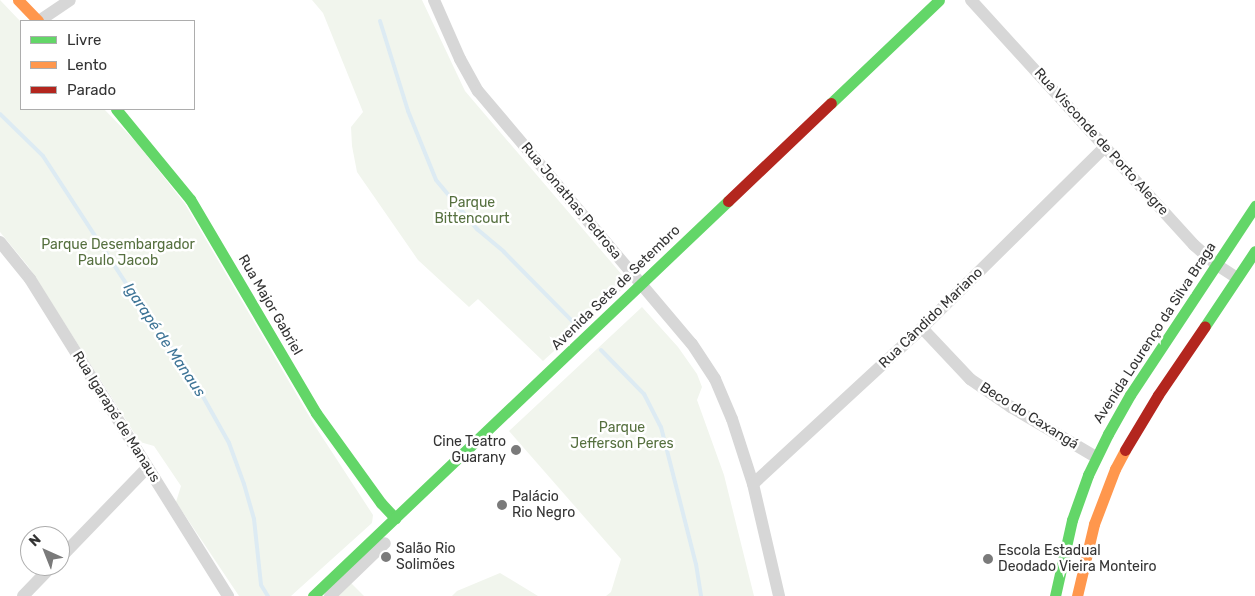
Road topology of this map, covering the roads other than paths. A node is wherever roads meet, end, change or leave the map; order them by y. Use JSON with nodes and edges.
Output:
{"nodes":[{"id":1,"x":18,"y":0,"type":"edge"},
{"id":2,"x":70,"y":0,"type":"edge"},
{"id":3,"x":434,"y":0,"type":"edge"},
{"id":4,"x":939,"y":0,"type":"edge"},
{"id":5,"x":971,"y":0,"type":"edge"},
{"id":6,"x":37,"y":20,"type":"edge"},
{"id":7,"x":40,"y":20,"type":"edge"},
{"id":8,"x":117,"y":110,"type":"edge"},
{"id":9,"x":1105,"y":147,"type":"junction"},
{"id":10,"x":1255,"y":206,"type":"edge"},
{"id":11,"x":0,"y":242,"type":"edge"},
{"id":12,"x":1255,"y":251,"type":"edge"},
{"id":13,"x":1217,"y":265,"type":"junction"},
{"id":14,"x":1237,"y":278,"type":"junction"},
{"id":15,"x":641,"y":285,"type":"junction"},
{"id":16,"x":922,"y":328,"type":"junction"},
{"id":17,"x":1138,"y":382,"type":"junction"},
{"id":18,"x":1158,"y":395,"type":"junction"},
{"id":19,"x":1096,"y":457,"type":"junction"},
{"id":20,"x":147,"y":468,"type":"junction"},
{"id":21,"x":753,"y":484,"type":"junction"},
{"id":22,"x":395,"y":518,"type":"junction"},
{"id":23,"x":385,"y":543,"type":"dead end"},
{"id":24,"x":70,"y":548,"type":"edge"},
{"id":25,"x":43,"y":576,"type":"edge"},
{"id":26,"x":24,"y":596,"type":"edge"},
{"id":27,"x":228,"y":596,"type":"edge"},
{"id":28,"x":313,"y":596,"type":"edge"},
{"id":29,"x":330,"y":596,"type":"edge"},
{"id":30,"x":779,"y":596,"type":"edge"},
{"id":31,"x":1055,"y":596,"type":"edge"},
{"id":32,"x":1077,"y":596,"type":"edge"}],
"edges":[{"from":1,"to":6,"type":"street"},
{"from":2,"to":7,"type":"street"},
{"from":3,"to":15,"type":"street","name":"Rua Jonathas Pedrosa"},
{"from":4,"to":15,"type":"street","name":"Avenida Sete de Setembro"},
{"from":5,"to":9,"type":"street","name":"Rua Visconde de Porto Alegre"},
{"from":8,"to":22,"type":"street","name":"Rua Major Gabriel"},
{"from":9,"to":13,"type":"street","name":"Rua Visconde de Porto Alegre"},
{"from":9,"to":16,"type":"street","name":"Rua Cândido Mariano"},
{"from":10,"to":13,"type":"street","name":"Avenida Lourenço da Silva Braga"},
{"from":11,"to":20,"type":"street","name":"Rua Igarapé de Manaus"},
{"from":12,"to":14,"type":"street"},
{"from":13,"to":14,"type":"street","name":"Rua Visconde de Porto Alegre"},
{"from":13,"to":17,"type":"street","name":"Avenida Lourenço da Silva Braga"},
{"from":14,"to":18,"type":"street"},
{"from":15,"to":21,"type":"street","name":"Rua Jonathas Pedrosa"},
{"from":15,"to":22,"type":"street","name":"Avenida Sete de Setembro"},
{"from":16,"to":19,"type":"street","name":"Beco do Caxangá"},
{"from":16,"to":21,"type":"street","name":"Rua Cândido Mariano"},
{"from":17,"to":18,"type":"street"},
{"from":17,"to":19,"type":"street","name":"Avenida Lourenço da Silva Braga"},
{"from":18,"to":32,"type":"street"},
{"from":19,"to":31,"type":"street","name":"Avenida Lourenço da Silva Braga"},
{"from":20,"to":24,"type":"street"},
{"from":20,"to":27,"type":"street","name":"Rua Igarapé de Manaus"},
{"from":21,"to":30,"type":"street","name":"Rua Jonathas Pedrosa"},
{"from":22,"to":28,"type":"street","name":"Avenida Sete de Setembro"},
{"from":23,"to":29,"type":"street"},
{"from":25,"to":26,"type":"street"}]}
